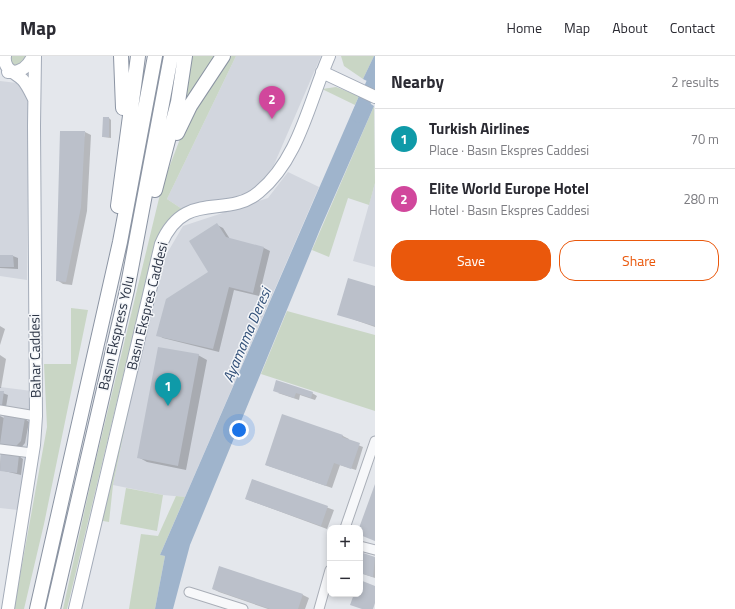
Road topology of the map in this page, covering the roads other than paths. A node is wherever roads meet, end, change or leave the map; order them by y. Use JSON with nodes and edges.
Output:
{"nodes":[{"id":1,"x":5,"y":56,"type":"edge"},
{"id":2,"x":34,"y":56,"type":"edge"},
{"id":3,"x":121,"y":56,"type":"edge"},
{"id":4,"x":138,"y":56,"type":"edge"},
{"id":5,"x":155,"y":56,"type":"edge"},
{"id":6,"x":171,"y":56,"type":"edge"},
{"id":7,"x":184,"y":56,"type":"edge"},
{"id":8,"x":223,"y":56,"type":"edge"},
{"id":9,"x":326,"y":64,"type":"edge"},
{"id":10,"x":0,"y":71,"type":"edge"},
{"id":11,"x":12,"y":72,"type":"junction"},
{"id":12,"x":338,"y":75,"type":"junction"},
{"id":13,"x":375,"y":91,"type":"edge"},
{"id":14,"x":375,"y":97,"type":"edge"},
{"id":15,"x":34,"y":100,"type":"junction"},
{"id":16,"x":124,"y":156,"type":"junction"},
{"id":17,"x":159,"y":175,"type":"junction"},
{"id":18,"x":127,"y":290,"type":"junction"},
{"id":19,"x":105,"y":309,"type":"junction"},
{"id":20,"x":0,"y":410,"type":"edge"},
{"id":21,"x":36,"y":416,"type":"junction"},
{"id":22,"x":375,"y":441,"type":"edge"},
{"id":23,"x":0,"y":449,"type":"edge"},
{"id":24,"x":32,"y":453,"type":"junction"},
{"id":25,"x":346,"y":525,"type":"edge"},
{"id":26,"x":363,"y":547,"type":"edge"},
{"id":27,"x":375,"y":550,"type":"edge"},
{"id":28,"x":327,"y":581,"type":"edge"},
{"id":29,"x":189,"y":592,"type":"dead end"},
{"id":30,"x":8,"y":609,"type":"edge"},
{"id":31,"x":37,"y":609,"type":"edge"},
{"id":32,"x":53,"y":609,"type":"edge"},
{"id":33,"x":75,"y":609,"type":"edge"},
{"id":34,"x":243,"y":609,"type":"edge"},
{"id":35,"x":319,"y":609,"type":"edge"}],
"edges":[{"from":1,"to":11,"type":"main road"},
{"from":2,"to":11,"type":"main road"},
{"from":2,"to":15,"type":"main road","name":"Bahar Caddesi"},
{"from":3,"to":16,"type":"highway"},
{"from":4,"to":16,"type":"highway"},
{"from":5,"to":19,"type":"highway","name":"Basın Ekspress Yolu"},
{"from":6,"to":18,"type":"highway","name":"Basın Ekspress Yolu"},
{"from":7,"to":17,"type":"highway"},
{"from":8,"to":17,"type":"highway"},
{"from":9,"to":12,"type":"main road"},
{"from":9,"to":33,"type":"main road","name":"Basın Ekspres Caddesi"},
{"from":10,"to":11,"type":"main road"},
{"from":11,"to":15,"type":"main road"},
{"from":12,"to":13,"type":"main road"},
{"from":12,"to":14,"type":"main road"},
{"from":15,"to":21,"type":"main road","name":"Bahar Caddesi"},
{"from":16,"to":19,"type":"highway"},
{"from":17,"to":18,"type":"highway"},
{"from":18,"to":32,"type":"highway","name":"Basın Ekspress Yolu"},
{"from":19,"to":31,"type":"highway","name":"Basın Ekspress Yolu"},
{"from":20,"to":21,"type":"street"},
{"from":21,"to":24,"type":"main road","name":"Bahar Caddesi"},
{"from":22,"to":25,"type":"street"},
{"from":23,"to":24,"type":"street"},
{"from":24,"to":30,"type":"main road","name":"Bahar Caddesi"},
{"from":26,"to":27,"type":"street"},
{"from":28,"to":35,"type":"street"},
{"from":29,"to":34,"type":"street"}]}
